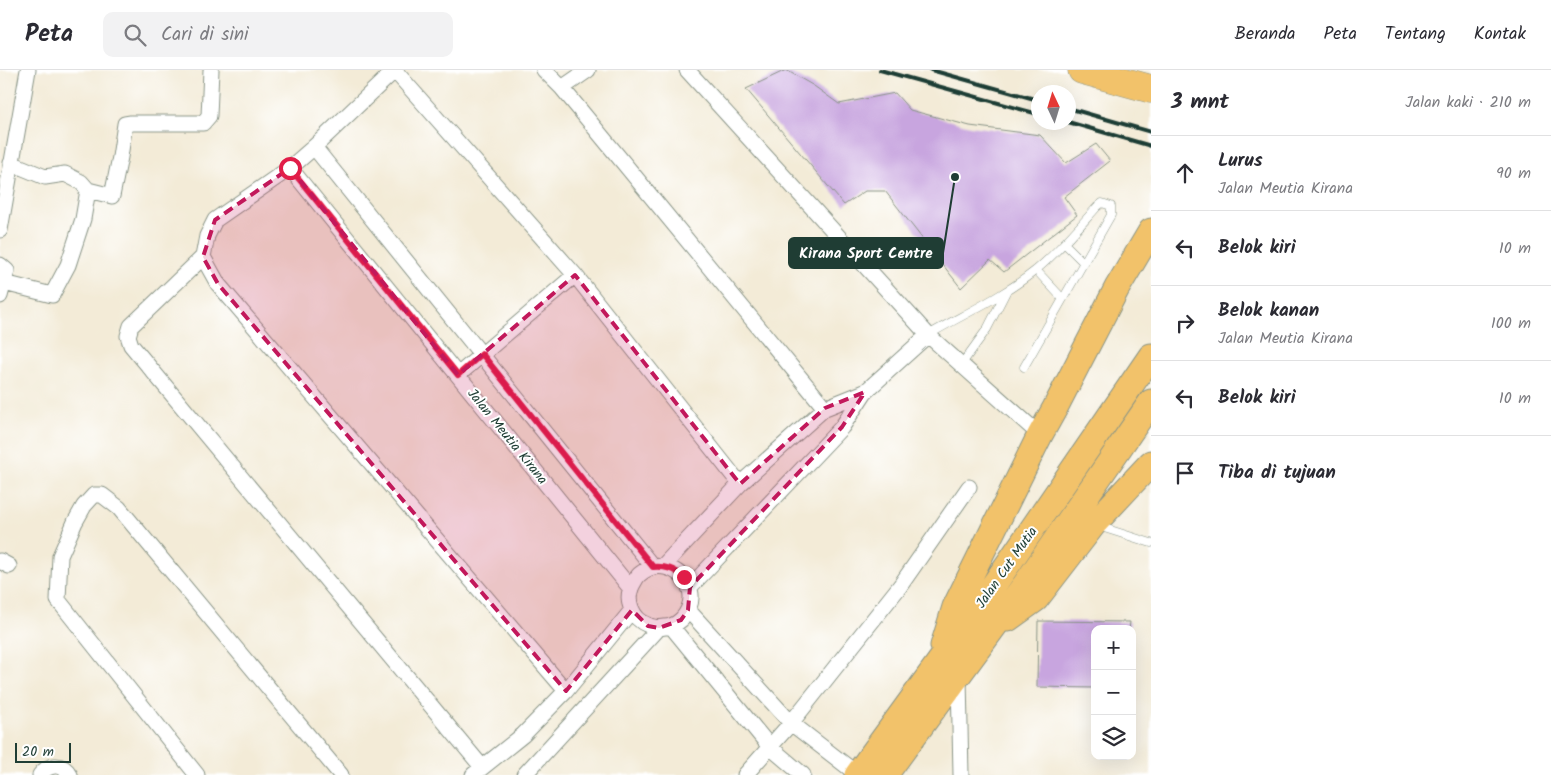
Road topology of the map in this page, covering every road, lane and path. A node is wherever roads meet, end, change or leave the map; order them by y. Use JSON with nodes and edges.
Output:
{"nodes":[{"id":1,"x":28,"y":70,"type":"edge"},
{"id":2,"x":211,"y":70,"type":"edge"},
{"id":3,"x":395,"y":70,"type":"edge"},
{"id":4,"x":544,"y":70,"type":"edge"},
{"id":5,"x":588,"y":70,"type":"edge"},
{"id":6,"x":688,"y":70,"type":"edge"},
{"id":7,"x":1082,"y":70,"type":"edge"},
{"id":8,"x":562,"y":88,"type":"junction"},
{"id":9,"x":1151,"y":89,"type":"edge"},
{"id":10,"x":314,"y":147,"type":"junction"},
{"id":11,"x":12,"y":163,"type":"junction"},
{"id":12,"x":290,"y":168,"type":"junction"},
{"id":13,"x":88,"y":190,"type":"junction"},
{"id":14,"x":0,"y":230,"type":"edge"},
{"id":15,"x":1151,"y":231,"type":"edge"},
{"id":16,"x":1064,"y":244,"type":"junction"},
{"id":17,"x":203,"y":257,"type":"junction"},
{"id":18,"x":1084,"y":263,"type":"junction"},
{"id":19,"x":0,"y":265,"type":"edge"},
{"id":20,"x":1036,"y":270,"type":"junction"},
{"id":21,"x":575,"y":275,"type":"junction"},
{"id":22,"x":2,"y":290,"type":"edge"},
{"id":23,"x":1006,"y":291,"type":"junction"},
{"id":24,"x":1063,"y":299,"type":"junction"},
{"id":25,"x":928,"y":335,"type":"junction"},
{"id":26,"x":482,"y":354,"type":"junction"},
{"id":27,"x":1151,"y":356,"type":"edge"},
{"id":28,"x":961,"y":365,"type":"junction"},
{"id":29,"x":1024,"y":367,"type":"dead end"},
{"id":30,"x":458,"y":375,"type":"junction"},
{"id":31,"x":865,"y":392,"type":"junction"},
{"id":32,"x":1151,"y":402,"type":"edge"},
{"id":33,"x":825,"y":408,"type":"junction"},
{"id":34,"x":1040,"y":435,"type":"junction"},
{"id":35,"x":1151,"y":463,"type":"edge"},
{"id":36,"x":740,"y":484,"type":"junction"},
{"id":37,"x":969,"y":487,"type":"dead end"},
{"id":38,"x":1093,"y":525,"type":"junction"},
{"id":39,"x":1151,"y":542,"type":"edge"},
{"id":40,"x":658,"y":567,"type":"junction"},
{"id":41,"x":630,"y":588,"type":"junction"},
{"id":42,"x":690,"y":588,"type":"junction"},
{"id":43,"x":632,"y":610,"type":"junction"},
{"id":44,"x":688,"y":610,"type":"junction"},
{"id":45,"x":665,"y":627,"type":"junction"},
{"id":46,"x":990,"y":633,"type":"junction"},
{"id":47,"x":949,"y":670,"type":"junction"},
{"id":48,"x":566,"y":691,"type":"junction"},
{"id":49,"x":792,"y":723,"type":"junction"},
{"id":50,"x":523,"y":735,"type":"junction"},
{"id":51,"x":770,"y":747,"type":"junction"},
{"id":52,"x":544,"y":754,"type":"junction"},
{"id":53,"x":478,"y":771,"type":"edge"},
{"id":54,"x":40,"y":775,"type":"edge"},
{"id":55,"x":70,"y":775,"type":"edge"},
{"id":56,"x":198,"y":775,"type":"edge"},
{"id":57,"x":341,"y":775,"type":"edge"},
{"id":58,"x":524,"y":775,"type":"edge"},
{"id":59,"x":745,"y":775,"type":"edge"},
{"id":60,"x":803,"y":775,"type":"edge"},
{"id":61,"x":857,"y":775,"type":"edge"},
{"id":62,"x":885,"y":775,"type":"edge"},
{"id":63,"x":961,"y":775,"type":"edge"}],
"edges":[{"from":1,"to":11,"type":"street"},
{"from":2,"to":13,"type":"street"},
{"from":3,"to":10,"type":"street"},
{"from":3,"to":21,"type":"street"},
{"from":4,"to":8,"type":"street"},
{"from":5,"to":8,"type":"street"},
{"from":6,"to":25,"type":"street"},
{"from":7,"to":9,"type":"highway"},
{"from":8,"to":33,"type":"street"},
{"from":10,"to":12,"type":"street"},
{"from":10,"to":26,"type":"street"},
{"from":11,"to":13,"type":"street"},
{"from":11,"to":14,"type":"street"},
{"from":12,"to":17,"type":"street"},
{"from":12,"to":30,"type":"street","name":"Jalan Meutia Kirana"},
{"from":13,"to":22,"type":"street"},
{"from":15,"to":34,"type":"highway"},
{"from":16,"to":18,"type":"lane"},
{"from":16,"to":18,"type":"lane"},
{"from":16,"to":20,"type":"lane"},
{"from":17,"to":48,"type":"street"},
{"from":17,"to":53,"type":"street"},
{"from":18,"to":24,"type":"lane"},
{"from":19,"to":22,"type":"street"},
{"from":20,"to":23,"type":"lane"},
{"from":20,"to":24,"type":"lane"},
{"from":21,"to":26,"type":"street"},
{"from":21,"to":36,"type":"street"},
{"from":23,"to":25,"type":"lane"},
{"from":23,"to":28,"type":"lane"},
{"from":24,"to":29,"type":"lane"},
{"from":25,"to":28,"type":"street"},
{"from":25,"to":31,"type":"street"},
{"from":26,"to":30,"type":"street"},
{"from":26,"to":40,"type":"street"},
{"from":27,"to":47,"type":"highway","name":"Jalan Cut Mutia"},
{"from":28,"to":34,"type":"street"},
{"from":30,"to":41,"type":"street","name":"Jalan Meutia Kirana"},
{"from":31,"to":33,"type":"street"},
{"from":31,"to":42,"type":"street"},
{"from":32,"to":46,"type":"highway","name":"Jalan Cut Mutia"},
{"from":33,"to":36,"type":"street"},
{"from":34,"to":47,"type":"highway"},
{"from":35,"to":38,"type":"highway"},
{"from":36,"to":40,"type":"street"},
{"from":37,"to":49,"type":"street"},
{"from":38,"to":39,"type":"lane"},
{"from":38,"to":46,"type":"highway"},
{"from":40,"to":41,"type":"street"},
{"from":40,"to":42,"type":"street"},
{"from":41,"to":43,"type":"street"},
{"from":42,"to":44,"type":"street"},
{"from":43,"to":45,"type":"street"},
{"from":43,"to":48,"type":"street"},
{"from":44,"to":45,"type":"street"},
{"from":44,"to":49,"type":"street"},
{"from":45,"to":51,"type":"street"},
{"from":45,"to":52,"type":"street"},
{"from":46,"to":47,"type":"highway","name":"Jalan Cut Mutia"},
{"from":47,"to":61,"type":"highway","name":"Jalan Cut Mutia"},
{"from":47,"to":62,"type":"highway","name":"Jalan Cut Mutia"},
{"from":47,"to":63,"type":"street"},
{"from":48,"to":50,"type":"street"},
{"from":49,"to":51,"type":"street"},
{"from":49,"to":61,"type":"street"},
{"from":50,"to":52,"type":"street"},
{"from":50,"to":53,"type":"street"},
{"from":51,"to":59,"type":"street"},
{"from":51,"to":60,"type":"street"},
{"from":52,"to":58,"type":"street"},
{"from":54,"to":55,"type":"street"},
{"from":56,"to":57,"type":"street"}]}
